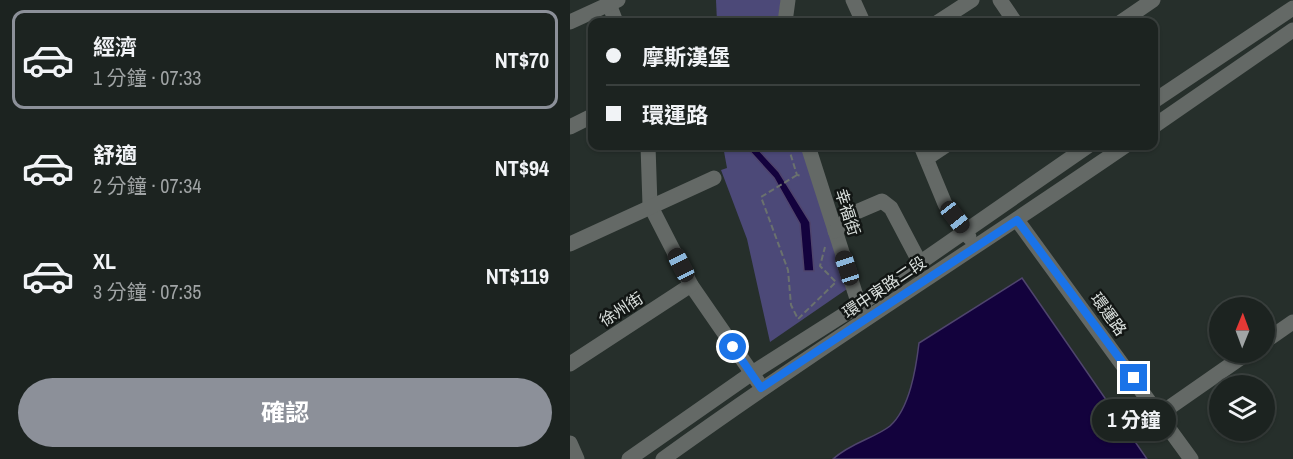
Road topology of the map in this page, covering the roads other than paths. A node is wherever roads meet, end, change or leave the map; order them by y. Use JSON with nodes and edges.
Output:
{"nodes":[{"id":1,"x":788,"y":0,"type":"edge"},
{"id":2,"x":854,"y":0,"type":"edge"},
{"id":3,"x":972,"y":0,"type":"edge"},
{"id":4,"x":1000,"y":0,"type":"edge"},
{"id":5,"x":1153,"y":0,"type":"edge"},
{"id":6,"x":613,"y":2,"type":"edge"},
{"id":7,"x":1293,"y":8,"type":"edge"},
{"id":8,"x":615,"y":18,"type":"edge"},
{"id":9,"x":786,"y":18,"type":"edge"},
{"id":10,"x":861,"y":18,"type":"edge"},
{"id":11,"x":944,"y":18,"type":"edge"},
{"id":12,"x":1012,"y":18,"type":"edge"},
{"id":13,"x":1127,"y":18,"type":"edge"},
{"id":14,"x":570,"y":22,"type":"edge"},
{"id":15,"x":1293,"y":30,"type":"edge"},
{"id":16,"x":1158,"y":98,"type":"edge"},
{"id":17,"x":588,"y":118,"type":"edge"},
{"id":18,"x":1158,"y":123,"type":"edge"},
{"id":19,"x":570,"y":127,"type":"edge"},
{"id":20,"x":648,"y":150,"type":"edge"},
{"id":21,"x":809,"y":150,"type":"edge"},
{"id":22,"x":1083,"y":150,"type":"edge"},
{"id":23,"x":1119,"y":150,"type":"edge"},
{"id":24,"x":924,"y":152,"type":"edge"},
{"id":25,"x":714,"y":178,"type":"dead end"},
{"id":26,"x":650,"y":205,"type":"junction"},
{"id":27,"x":1017,"y":220,"type":"junction"},
{"id":28,"x":965,"y":230,"type":"junction"},
{"id":29,"x":835,"y":231,"type":"junction"},
{"id":30,"x":570,"y":244,"type":"edge"},
{"id":31,"x":975,"y":247,"type":"junction"},
{"id":32,"x":920,"y":263,"type":"junction"},
{"id":33,"x":691,"y":285,"type":"junction"},
{"id":34,"x":860,"y":305,"type":"junction"},
{"id":35,"x":876,"y":315,"type":"junction"},
{"id":36,"x":1293,"y":322,"type":"edge"},
{"id":37,"x":1275,"y":334,"type":"edge"},
{"id":38,"x":1233,"y":363,"type":"edge"},
{"id":39,"x":570,"y":364,"type":"edge"},
{"id":40,"x":752,"y":373,"type":"junction"},
{"id":41,"x":761,"y":388,"type":"junction"},
{"id":42,"x":1160,"y":414,"type":"junction"},
{"id":43,"x":570,"y":443,"type":"edge"},
{"id":44,"x":577,"y":459,"type":"edge"},
{"id":45,"x":629,"y":459,"type":"edge"},
{"id":46,"x":663,"y":459,"type":"edge"},
{"id":47,"x":1191,"y":459,"type":"edge"}],
"edges":[{"from":1,"to":9,"type":"street"},
{"from":2,"to":10,"type":"street"},
{"from":3,"to":11,"type":"street"},
{"from":4,"to":12,"type":"street"},
{"from":5,"to":13,"type":"street"},
{"from":6,"to":8,"type":"street"},
{"from":6,"to":14,"type":"street"},
{"from":7,"to":16,"type":"street"},
{"from":15,"to":18,"type":"street"},
{"from":17,"to":19,"type":"street"},
{"from":20,"to":26,"type":"street"},
{"from":21,"to":29,"type":"street","name":"幸福街"},
{"from":22,"to":28,"type":"street","name":"環中東路二段"},
{"from":23,"to":27,"type":"street","name":"環中東路二段"},
{"from":24,"to":28,"type":"street"},
{"from":25,"to":26,"type":"street"},
{"from":26,"to":30,"type":"street"},
{"from":26,"to":33,"type":"street"},
{"from":27,"to":31,"type":"street","name":"環中東路二段"},
{"from":27,"to":42,"type":"street","name":"環運路"},
{"from":28,"to":31,"type":"street"},
{"from":28,"to":32,"type":"street","name":"環中東路二段"},
{"from":29,"to":32,"type":"street"},
{"from":29,"to":34,"type":"street","name":"幸福街"},
{"from":31,"to":35,"type":"street","name":"環中東路二段"},
{"from":32,"to":34,"type":"street","name":"環中東路二段"},
{"from":33,"to":39,"type":"street","name":"徐州街"},
{"from":33,"to":40,"type":"street"},
{"from":34,"to":35,"type":"street"},
{"from":34,"to":40,"type":"street","name":"環中東路二段"},
{"from":35,"to":41,"type":"street","name":"環中東路二段"},
{"from":36,"to":37,"type":"street"},
{"from":38,"to":42,"type":"street"},
{"from":40,"to":41,"type":"street"},
{"from":40,"to":45,"type":"street","name":"環中東路二段"},
{"from":41,"to":46,"type":"street","name":"環中東路二段"},
{"from":42,"to":47,"type":"street","name":"環運路"},
{"from":43,"to":44,"type":"street"}]}
